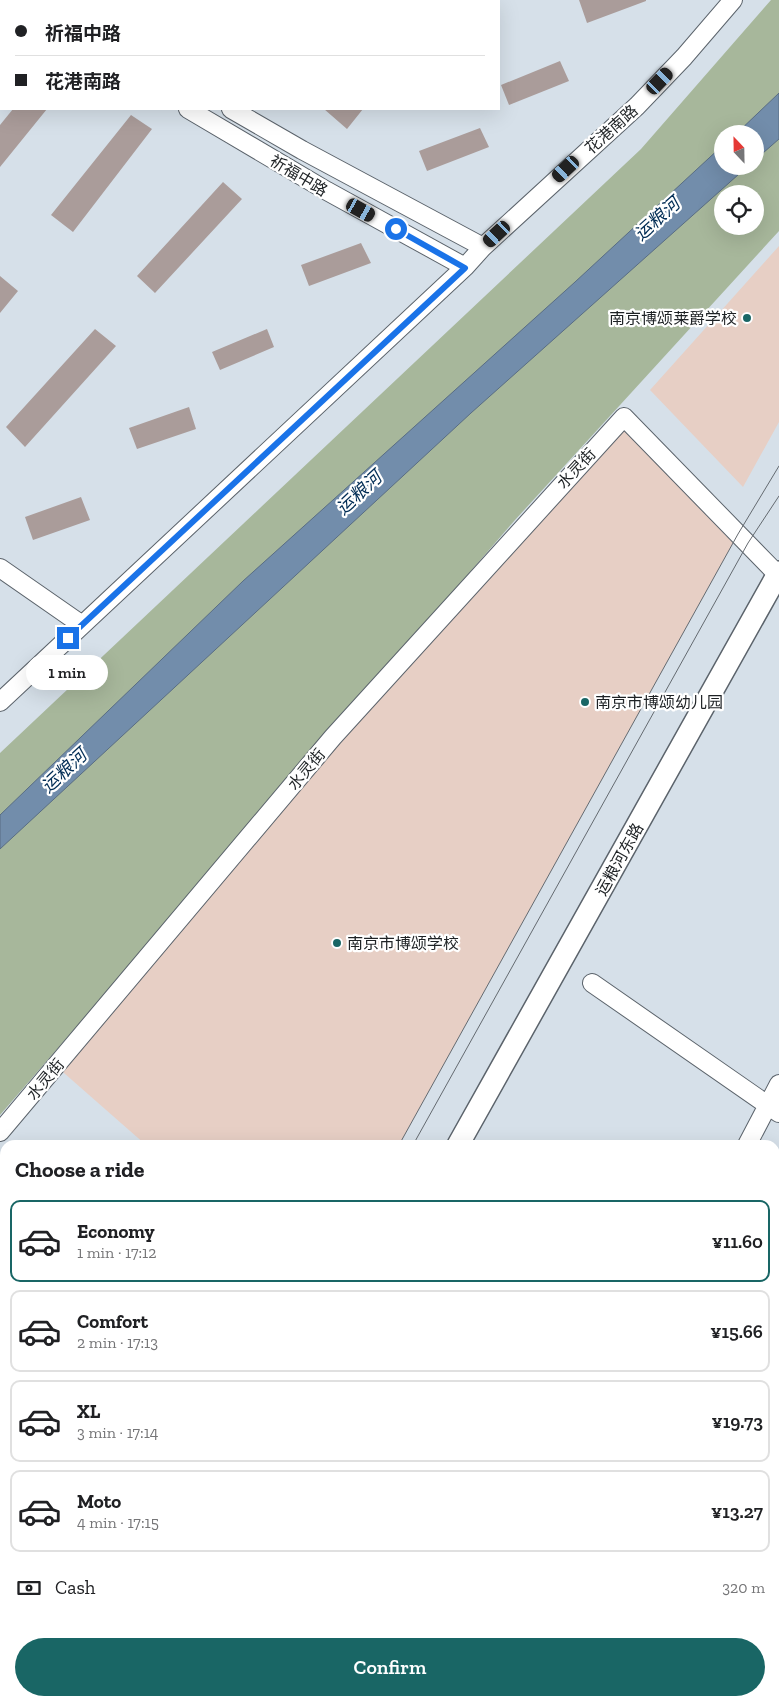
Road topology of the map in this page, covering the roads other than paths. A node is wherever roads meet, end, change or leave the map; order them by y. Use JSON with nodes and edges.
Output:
{"nodes":[{"id":1,"x":734,"y":0,"type":"edge"},
{"id":2,"x":190,"y":110,"type":"edge"},
{"id":3,"x":233,"y":110,"type":"edge"},
{"id":4,"x":483,"y":246,"type":"junction"},
{"id":5,"x":465,"y":268,"type":"junction"},
{"id":6,"x":0,"y":568,"type":"edge"},
{"id":7,"x":779,"y":574,"type":"edge"},
{"id":8,"x":82,"y":626,"type":"junction"},
{"id":9,"x":0,"y":702,"type":"edge"},
{"id":10,"x":592,"y":983,"type":"dead end"},
{"id":11,"x":779,"y":1084,"type":"edge"},
{"id":12,"x":773,"y":1109,"type":"edge"},
{"id":13,"x":0,"y":1132,"type":"edge"},
{"id":14,"x":461,"y":1140,"type":"edge"},
{"id":15,"x":751,"y":1140,"type":"edge"}],
"edges":[{"from":1,"to":4,"type":"street","name":"花港南路"},
{"from":2,"to":5,"type":"street","name":"祈福中路"},
{"from":3,"to":4,"type":"street","name":"祈福中路"},
{"from":4,"to":5,"type":"street","name":"花港南路"},
{"from":5,"to":8,"type":"street","name":"花港南路"},
{"from":6,"to":8,"type":"street"},
{"from":7,"to":13,"type":"street","name":"水灵街"},
{"from":7,"to":14,"type":"main road","name":"运粮河东路"},
{"from":8,"to":9,"type":"street","name":"花港南路"},
{"from":10,"to":12,"type":"street"},
{"from":11,"to":12,"type":"street"},
{"from":12,"to":15,"type":"street"}]}
